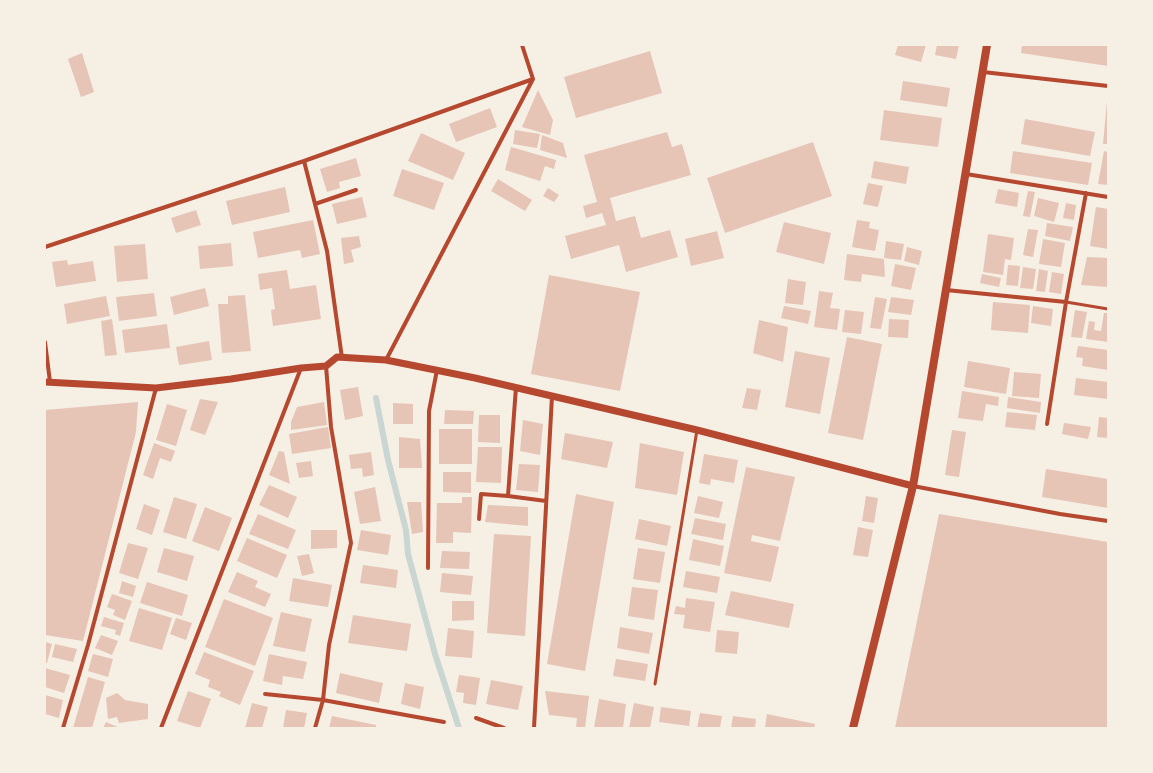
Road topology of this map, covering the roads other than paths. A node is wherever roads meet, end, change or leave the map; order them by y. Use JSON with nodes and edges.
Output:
{"nodes":[{"id":1,"x":522,"y":45,"type":"edge"},
{"id":2,"x":987,"y":45,"type":"edge"},
{"id":3,"x":983,"y":72,"type":"junction"},
{"id":4,"x":533,"y":79,"type":"junction"},
{"id":5,"x":1108,"y":86,"type":"edge"},
{"id":6,"x":304,"y":161,"type":"junction"},
{"id":7,"x":966,"y":174,"type":"junction"},
{"id":8,"x":356,"y":190,"type":"dead end"},
{"id":9,"x":1086,"y":193,"type":"junction"},
{"id":10,"x":1108,"y":197,"type":"edge"},
{"id":11,"x":315,"y":204,"type":"junction"},
{"id":12,"x":45,"y":246,"type":"edge"},
{"id":13,"x":946,"y":290,"type":"junction"},
{"id":14,"x":1066,"y":302,"type":"junction"},
{"id":15,"x":1108,"y":309,"type":"edge"},
{"id":16,"x":45,"y":342,"type":"edge"},
{"id":17,"x":342,"y":358,"type":"junction"},
{"id":18,"x":386,"y":360,"type":"junction"},
{"id":19,"x":326,"y":366,"type":"junction"},
{"id":20,"x":301,"y":368,"type":"junction"},
{"id":21,"x":437,"y":370,"type":"junction"},
{"id":22,"x":48,"y":382,"type":"edge"},
{"id":23,"x":516,"y":387,"type":"junction"},
{"id":24,"x":156,"y":388,"type":"junction"},
{"id":25,"x":552,"y":396,"type":"junction"},
{"id":26,"x":1047,"y":424,"type":"dead end"},
{"id":27,"x":697,"y":430,"type":"junction"},
{"id":28,"x":913,"y":486,"type":"junction"},
{"id":29,"x":508,"y":496,"type":"junction"},
{"id":30,"x":546,"y":502,"type":"junction"},
{"id":31,"x":479,"y":518,"type":"dead end"},
{"id":32,"x":1108,"y":521,"type":"edge"},
{"id":33,"x":428,"y":568,"type":"dead end"},
{"id":34,"x":655,"y":684,"type":"dead end"},
{"id":35,"x":265,"y":694,"type":"dead end"},
{"id":36,"x":323,"y":700,"type":"junction"},
{"id":37,"x":476,"y":718,"type":"dead end"},
{"id":38,"x":444,"y":722,"type":"dead end"},
{"id":39,"x":63,"y":728,"type":"edge"},
{"id":40,"x":161,"y":728,"type":"edge"},
{"id":41,"x":315,"y":728,"type":"edge"},
{"id":42,"x":504,"y":728,"type":"edge"},
{"id":43,"x":534,"y":728,"type":"edge"},
{"id":44,"x":853,"y":728,"type":"edge"}],
"edges":[{"from":1,"to":4,"type":"street"},
{"from":2,"to":3,"type":"main road"},
{"from":3,"to":5,"type":"street"},
{"from":3,"to":7,"type":"main road"},
{"from":4,"to":6,"type":"street"},
{"from":4,"to":18,"type":"street"},
{"from":6,"to":11,"type":"street"},
{"from":6,"to":12,"type":"street"},
{"from":7,"to":9,"type":"street"},
{"from":7,"to":13,"type":"main road"},
{"from":8,"to":11,"type":"street"},
{"from":9,"to":10,"type":"street"},
{"from":9,"to":14,"type":"street"},
{"from":11,"to":17,"type":"street"},
{"from":13,"to":14,"type":"street"},
{"from":13,"to":28,"type":"main road"},
{"from":14,"to":15,"type":"lane"},
{"from":14,"to":26,"type":"street"},
{"from":16,"to":22,"type":"street"},
{"from":17,"to":18,"type":"street"},
{"from":17,"to":19,"type":"street"},
{"from":18,"to":21,"type":"street"},
{"from":19,"to":20,"type":"street"},
{"from":19,"to":36,"type":"street"},
{"from":20,"to":24,"type":"street"},
{"from":20,"to":40,"type":"street"},
{"from":21,"to":23,"type":"street"},
{"from":21,"to":33,"type":"street"},
{"from":22,"to":24,"type":"street"},
{"from":23,"to":25,"type":"street"},
{"from":23,"to":29,"type":"street"},
{"from":24,"to":39,"type":"street"},
{"from":25,"to":27,"type":"street"},
{"from":25,"to":30,"type":"street"},
{"from":27,"to":28,"type":"street"},
{"from":27,"to":34,"type":"lane"},
{"from":28,"to":32,"type":"street"},
{"from":28,"to":44,"type":"main road"},
{"from":29,"to":30,"type":"street"},
{"from":29,"to":31,"type":"street"},
{"from":30,"to":43,"type":"street"},
{"from":35,"to":36,"type":"street"},
{"from":36,"to":38,"type":"street"},
{"from":36,"to":41,"type":"street"},
{"from":37,"to":42,"type":"street"}]}
